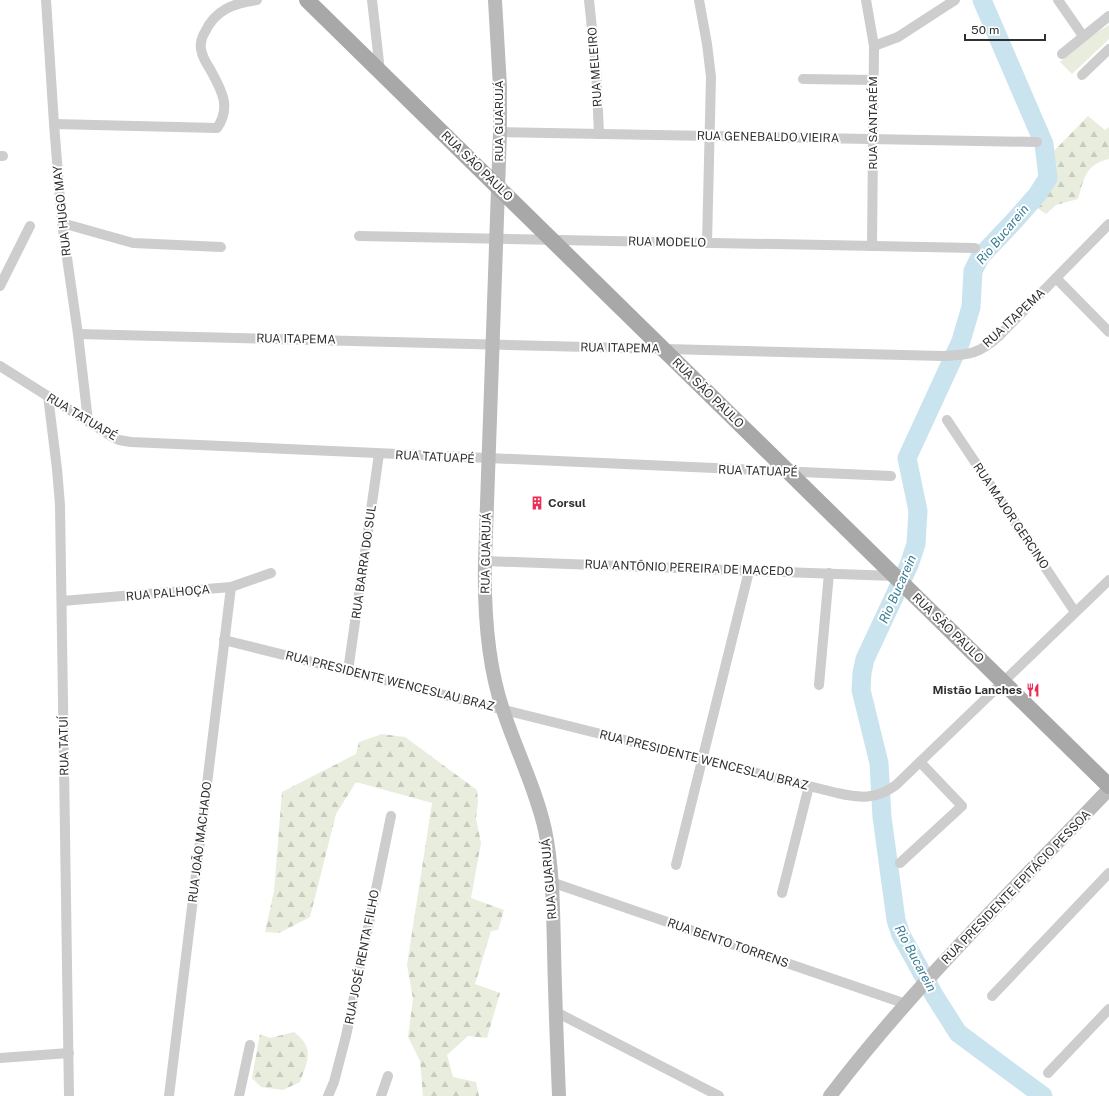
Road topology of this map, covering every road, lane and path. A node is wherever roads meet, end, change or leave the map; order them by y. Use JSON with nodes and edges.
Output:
{"nodes":[{"id":1,"x":46,"y":0,"type":"edge"},
{"id":2,"x":257,"y":0,"type":"edge"},
{"id":3,"x":307,"y":0,"type":"edge"},
{"id":4,"x":372,"y":0,"type":"edge"},
{"id":5,"x":495,"y":0,"type":"edge"},
{"id":6,"x":589,"y":0,"type":"edge"},
{"id":7,"x":699,"y":0,"type":"edge"},
{"id":8,"x":866,"y":0,"type":"edge"},
{"id":9,"x":955,"y":0,"type":"edge"},
{"id":10,"x":1058,"y":0,"type":"edge"},
{"id":11,"x":1109,"y":16,"type":"edge"},
{"id":12,"x":1083,"y":36,"type":"junction"},
{"id":13,"x":874,"y":46,"type":"junction"},
{"id":14,"x":1109,"y":49,"type":"edge"},
{"id":15,"x":1062,"y":54,"type":"dead end"},
{"id":16,"x":380,"y":72,"type":"junction"},
{"id":17,"x":1082,"y":75,"type":"dead end"},
{"id":18,"x":803,"y":79,"type":"dead end"},
{"id":19,"x":874,"y":80,"type":"junction"},
{"id":20,"x":54,"y":124,"type":"junction"},
{"id":21,"x":500,"y":132,"type":"junction"},
{"id":22,"x":599,"y":134,"type":"junction"},
{"id":23,"x":710,"y":136,"type":"junction"},
{"id":24,"x":873,"y":139,"type":"junction"},
{"id":25,"x":1037,"y":142,"type":"dead end"},
{"id":26,"x":498,"y":187,"type":"junction"},
{"id":27,"x":62,"y":223,"type":"junction"},
{"id":28,"x":1109,"y":224,"type":"edge"},
{"id":29,"x":30,"y":226,"type":"dead end"},
{"id":30,"x":359,"y":236,"type":"dead end"},
{"id":31,"x":496,"y":239,"type":"junction"},
{"id":32,"x":552,"y":240,"type":"junction"},
{"id":33,"x":707,"y":243,"type":"junction"},
{"id":34,"x":872,"y":246,"type":"junction"},
{"id":35,"x":221,"y":247,"type":"dead end"},
{"id":36,"x":975,"y":248,"type":"dead end"},
{"id":37,"x":1056,"y":278,"type":"junction"},
{"id":38,"x":0,"y":286,"type":"edge"},
{"id":39,"x":1109,"y":332,"type":"edge"},
{"id":40,"x":78,"y":334,"type":"junction"},
{"id":41,"x":492,"y":344,"type":"junction"},
{"id":42,"x":663,"y":349,"type":"junction"},
{"id":43,"x":0,"y":366,"type":"edge"},
{"id":44,"x":48,"y":396,"type":"junction"},
{"id":45,"x":946,"y":420,"type":"dead end"},
{"id":46,"x":88,"y":421,"type":"junction"},
{"id":47,"x":379,"y":454,"type":"junction"},
{"id":48,"x":488,"y":459,"type":"junction"},
{"id":49,"x":789,"y":472,"type":"junction"},
{"id":50,"x":891,"y":476,"type":"dead end"},
{"id":51,"x":485,"y":561,"type":"junction"},
{"id":52,"x":749,"y":570,"type":"junction"},
{"id":53,"x":271,"y":573,"type":"dead end"},
{"id":54,"x":829,"y":573,"type":"junction"},
{"id":55,"x":1109,"y":580,"type":"edge"},
{"id":56,"x":900,"y":581,"type":"junction"},
{"id":57,"x":231,"y":587,"type":"junction"},
{"id":58,"x":62,"y":601,"type":"junction"},
{"id":59,"x":1076,"y":612,"type":"junction"},
{"id":60,"x":224,"y":640,"type":"junction"},
{"id":61,"x":348,"y":671,"type":"junction"},
{"id":62,"x":1003,"y":682,"type":"junction"},
{"id":63,"x":819,"y":685,"type":"dead end"},
{"id":64,"x":502,"y":709,"type":"junction"},
{"id":65,"x":702,"y":759,"type":"junction"},
{"id":66,"x":920,"y":762,"type":"junction"},
{"id":67,"x":808,"y":786,"type":"junction"},
{"id":68,"x":1109,"y":788,"type":"edge"},
{"id":69,"x":391,"y":816,"type":"dead end"},
{"id":70,"x":900,"y":863,"type":"dead end"},
{"id":71,"x":676,"y":864,"type":"dead end"},
{"id":72,"x":1109,"y":873,"type":"edge"},
{"id":73,"x":551,"y":882,"type":"junction"},
{"id":74,"x":782,"y":893,"type":"dead end"},
{"id":75,"x":992,"y":996,"type":"dead end"},
{"id":76,"x":906,"y":1004,"type":"junction"},
{"id":77,"x":1109,"y":1009,"type":"edge"},
{"id":78,"x":556,"y":1012,"type":"junction"},
{"id":79,"x":250,"y":1045,"type":"dead end"},
{"id":80,"x":68,"y":1053,"type":"junction"},
{"id":81,"x":0,"y":1058,"type":"edge"},
{"id":82,"x":1048,"y":1073,"type":"dead end"},
{"id":83,"x":388,"y":1076,"type":"dead end"},
{"id":84,"x":69,"y":1096,"type":"edge"},
{"id":85,"x":169,"y":1096,"type":"edge"},
{"id":86,"x":239,"y":1096,"type":"edge"},
{"id":87,"x":328,"y":1096,"type":"edge"},
{"id":88,"x":381,"y":1096,"type":"edge"},
{"id":89,"x":559,"y":1096,"type":"edge"},
{"id":90,"x":719,"y":1096,"type":"edge"},
{"id":91,"x":830,"y":1096,"type":"edge"}],
"edges":[{"from":1,"to":20,"type":"street","name":"RUA HUGO MAY"},
{"from":2,"to":20,"type":"street"},
{"from":3,"to":16,"type":"main road","name":"RUA SÃO PAULO"},
{"from":4,"to":16,"type":"street"},
{"from":5,"to":21,"type":"street","name":"RUA GUARUJÁ"},
{"from":6,"to":22,"type":"street","name":"RUA MELEIRO"},
{"from":7,"to":23,"type":"street"},
{"from":8,"to":13,"type":"street","name":"RUA SANTARÉM"},
{"from":9,"to":13,"type":"street"},
{"from":10,"to":12,"type":"street"},
{"from":11,"to":12,"type":"street"},
{"from":12,"to":15,"type":"street"},
{"from":13,"to":19,"type":"street","name":"RUA SANTARÉM"},
{"from":14,"to":17,"type":"street"},
{"from":16,"to":26,"type":"main road","name":"RUA SÃO PAULO"},
{"from":18,"to":19,"type":"street"},
{"from":19,"to":24,"type":"street","name":"RUA SANTARÉM"},
{"from":20,"to":27,"type":"street","name":"RUA HUGO MAY"},
{"from":21,"to":22,"type":"street","name":"RUA GENEBALDO VIEIRA"},
{"from":21,"to":26,"type":"street","name":"RUA GUARUJÁ"},
{"from":22,"to":23,"type":"street","name":"RUA GENEBALDO VIEIRA"},
{"from":23,"to":24,"type":"street","name":"RUA GENEBALDO VIEIRA"},
{"from":23,"to":33,"type":"street"},
{"from":24,"to":25,"type":"street","name":"RUA GENEBALDO VIEIRA"},
{"from":24,"to":34,"type":"street","name":"RUA SANTARÉM"},
{"from":26,"to":31,"type":"street","name":"RUA GUARUJÁ"},
{"from":26,"to":32,"type":"main road","name":"RUA SÃO PAULO"},
{"from":27,"to":35,"type":"street"},
{"from":27,"to":40,"type":"street","name":"RUA HUGO MAY"},
{"from":28,"to":37,"type":"street","name":"RUA ITAPEMA"},
{"from":29,"to":38,"type":"street"},
{"from":30,"to":31,"type":"street","name":"RUA MODELO"},
{"from":31,"to":32,"type":"street","name":"RUA MODELO"},
{"from":31,"to":41,"type":"street","name":"RUA GUARUJÁ"},
{"from":32,"to":33,"type":"street","name":"RUA MODELO"},
{"from":32,"to":42,"type":"main road","name":"RUA SÃO PAULO"},
{"from":33,"to":34,"type":"street","name":"RUA MODELO"},
{"from":34,"to":36,"type":"street","name":"RUA MODELO"},
{"from":37,"to":39,"type":"street"},
{"from":37,"to":42,"type":"street","name":"RUA ITAPEMA"},
{"from":40,"to":41,"type":"street","name":"RUA ITAPEMA"},
{"from":40,"to":46,"type":"street","name":"RUA HUGO MAY"},
{"from":41,"to":42,"type":"street","name":"RUA ITAPEMA"},
{"from":41,"to":48,"type":"street","name":"RUA GUARUJÁ"},
{"from":42,"to":49,"type":"main road","name":"RUA SÃO PAULO"},
{"from":43,"to":44,"type":"street","name":"RUA TATUAPÉ"},
{"from":44,"to":46,"type":"street","name":"RUA TATUAPÉ"},
{"from":44,"to":58,"type":"street","name":"RUA TATUÍ"},
{"from":45,"to":59,"type":"street","name":"RUA MAJOR GERCINO"},
{"from":46,"to":47,"type":"street","name":"RUA TATUAPÉ"},
{"from":47,"to":48,"type":"street","name":"RUA TATUAPÉ"},
{"from":47,"to":61,"type":"street","name":"RUA BARRA DO SUL"},
{"from":48,"to":49,"type":"street","name":"RUA TATUAPÉ"},
{"from":48,"to":51,"type":"street","name":"RUA GUARUJÁ"},
{"from":49,"to":50,"type":"street","name":"RUA TATUAPÉ"},
{"from":49,"to":56,"type":"main road","name":"RUA SÃO PAULO"},
{"from":51,"to":52,"type":"street","name":"RUA ANTÔNIO PEREIRA DE MACEDO"},
{"from":51,"to":64,"type":"street","name":"RUA GUARUJÁ"},
{"from":52,"to":54,"type":"street","name":"RUA ANTÔNIO PEREIRA DE MACEDO"},
{"from":52,"to":65,"type":"street"},
{"from":53,"to":57,"type":"street","name":"RUA PALHOÇA"},
{"from":54,"to":56,"type":"street","name":"RUA ANTÔNIO PEREIRA DE MACEDO"},
{"from":54,"to":63,"type":"street"},
{"from":55,"to":59,"type":"street","name":"RUA PRESIDENTE WENCESLAU BRAZ"},
{"from":56,"to":62,"type":"main road","name":"RUA SÃO PAULO"},
{"from":57,"to":58,"type":"street","name":"RUA PALHOÇA"},
{"from":57,"to":60,"type":"street","name":"RUA JOÃO MACHADO"},
{"from":58,"to":80,"type":"street","name":"RUA TATUÍ"},
{"from":59,"to":62,"type":"street","name":"RUA PRESIDENTE WENCESLAU BRAZ"},
{"from":60,"to":61,"type":"street","name":"RUA PRESIDENTE WENCESLAU BRAZ"},
{"from":60,"to":85,"type":"street","name":"RUA JOÃO MACHADO"},
{"from":61,"to":64,"type":"street","name":"RUA PRESIDENTE WENCESLAU BRAZ"},
{"from":62,"to":66,"type":"street","name":"RUA PRESIDENTE WENCESLAU BRAZ"},
{"from":62,"to":68,"type":"main road","name":"RUA SÃO PAULO"},
{"from":64,"to":65,"type":"street","name":"RUA PRESIDENTE WENCESLAU BRAZ"},
{"from":64,"to":73,"type":"street","name":"RUA GUARUJÁ"},
{"from":65,"to":67,"type":"street","name":"RUA PRESIDENTE WENCESLAU BRAZ"},
{"from":65,"to":71,"type":"street"},
{"from":66,"to":67,"type":"street","name":"RUA PRESIDENTE WENCESLAU BRAZ"},
{"from":66,"to":70,"type":"street"},
{"from":67,"to":74,"type":"street"},
{"from":68,"to":76,"type":"street","name":"RUA PRESIDENTE EPITÁCIO PESSOA"},
{"from":69,"to":87,"type":"street","name":"RUA JOSÉ RENTA FILHO"},
{"from":72,"to":75,"type":"street"},
{"from":73,"to":76,"type":"street","name":"RUA BENTO TORRENS"},
{"from":73,"to":78,"type":"street","name":"RUA GUARUJÁ"},
{"from":76,"to":91,"type":"street","name":"RUA PRESIDENTE EPITÁCIO PESSOA"},
{"from":77,"to":82,"type":"street"},
{"from":78,"to":89,"type":"street","name":"RUA GUARUJÁ"},
{"from":78,"to":90,"type":"street"},
{"from":79,"to":86,"type":"street"},
{"from":80,"to":81,"type":"street"},
{"from":80,"to":84,"type":"street","name":"RUA TATUÍ"},
{"from":83,"to":88,"type":"street"}]}
